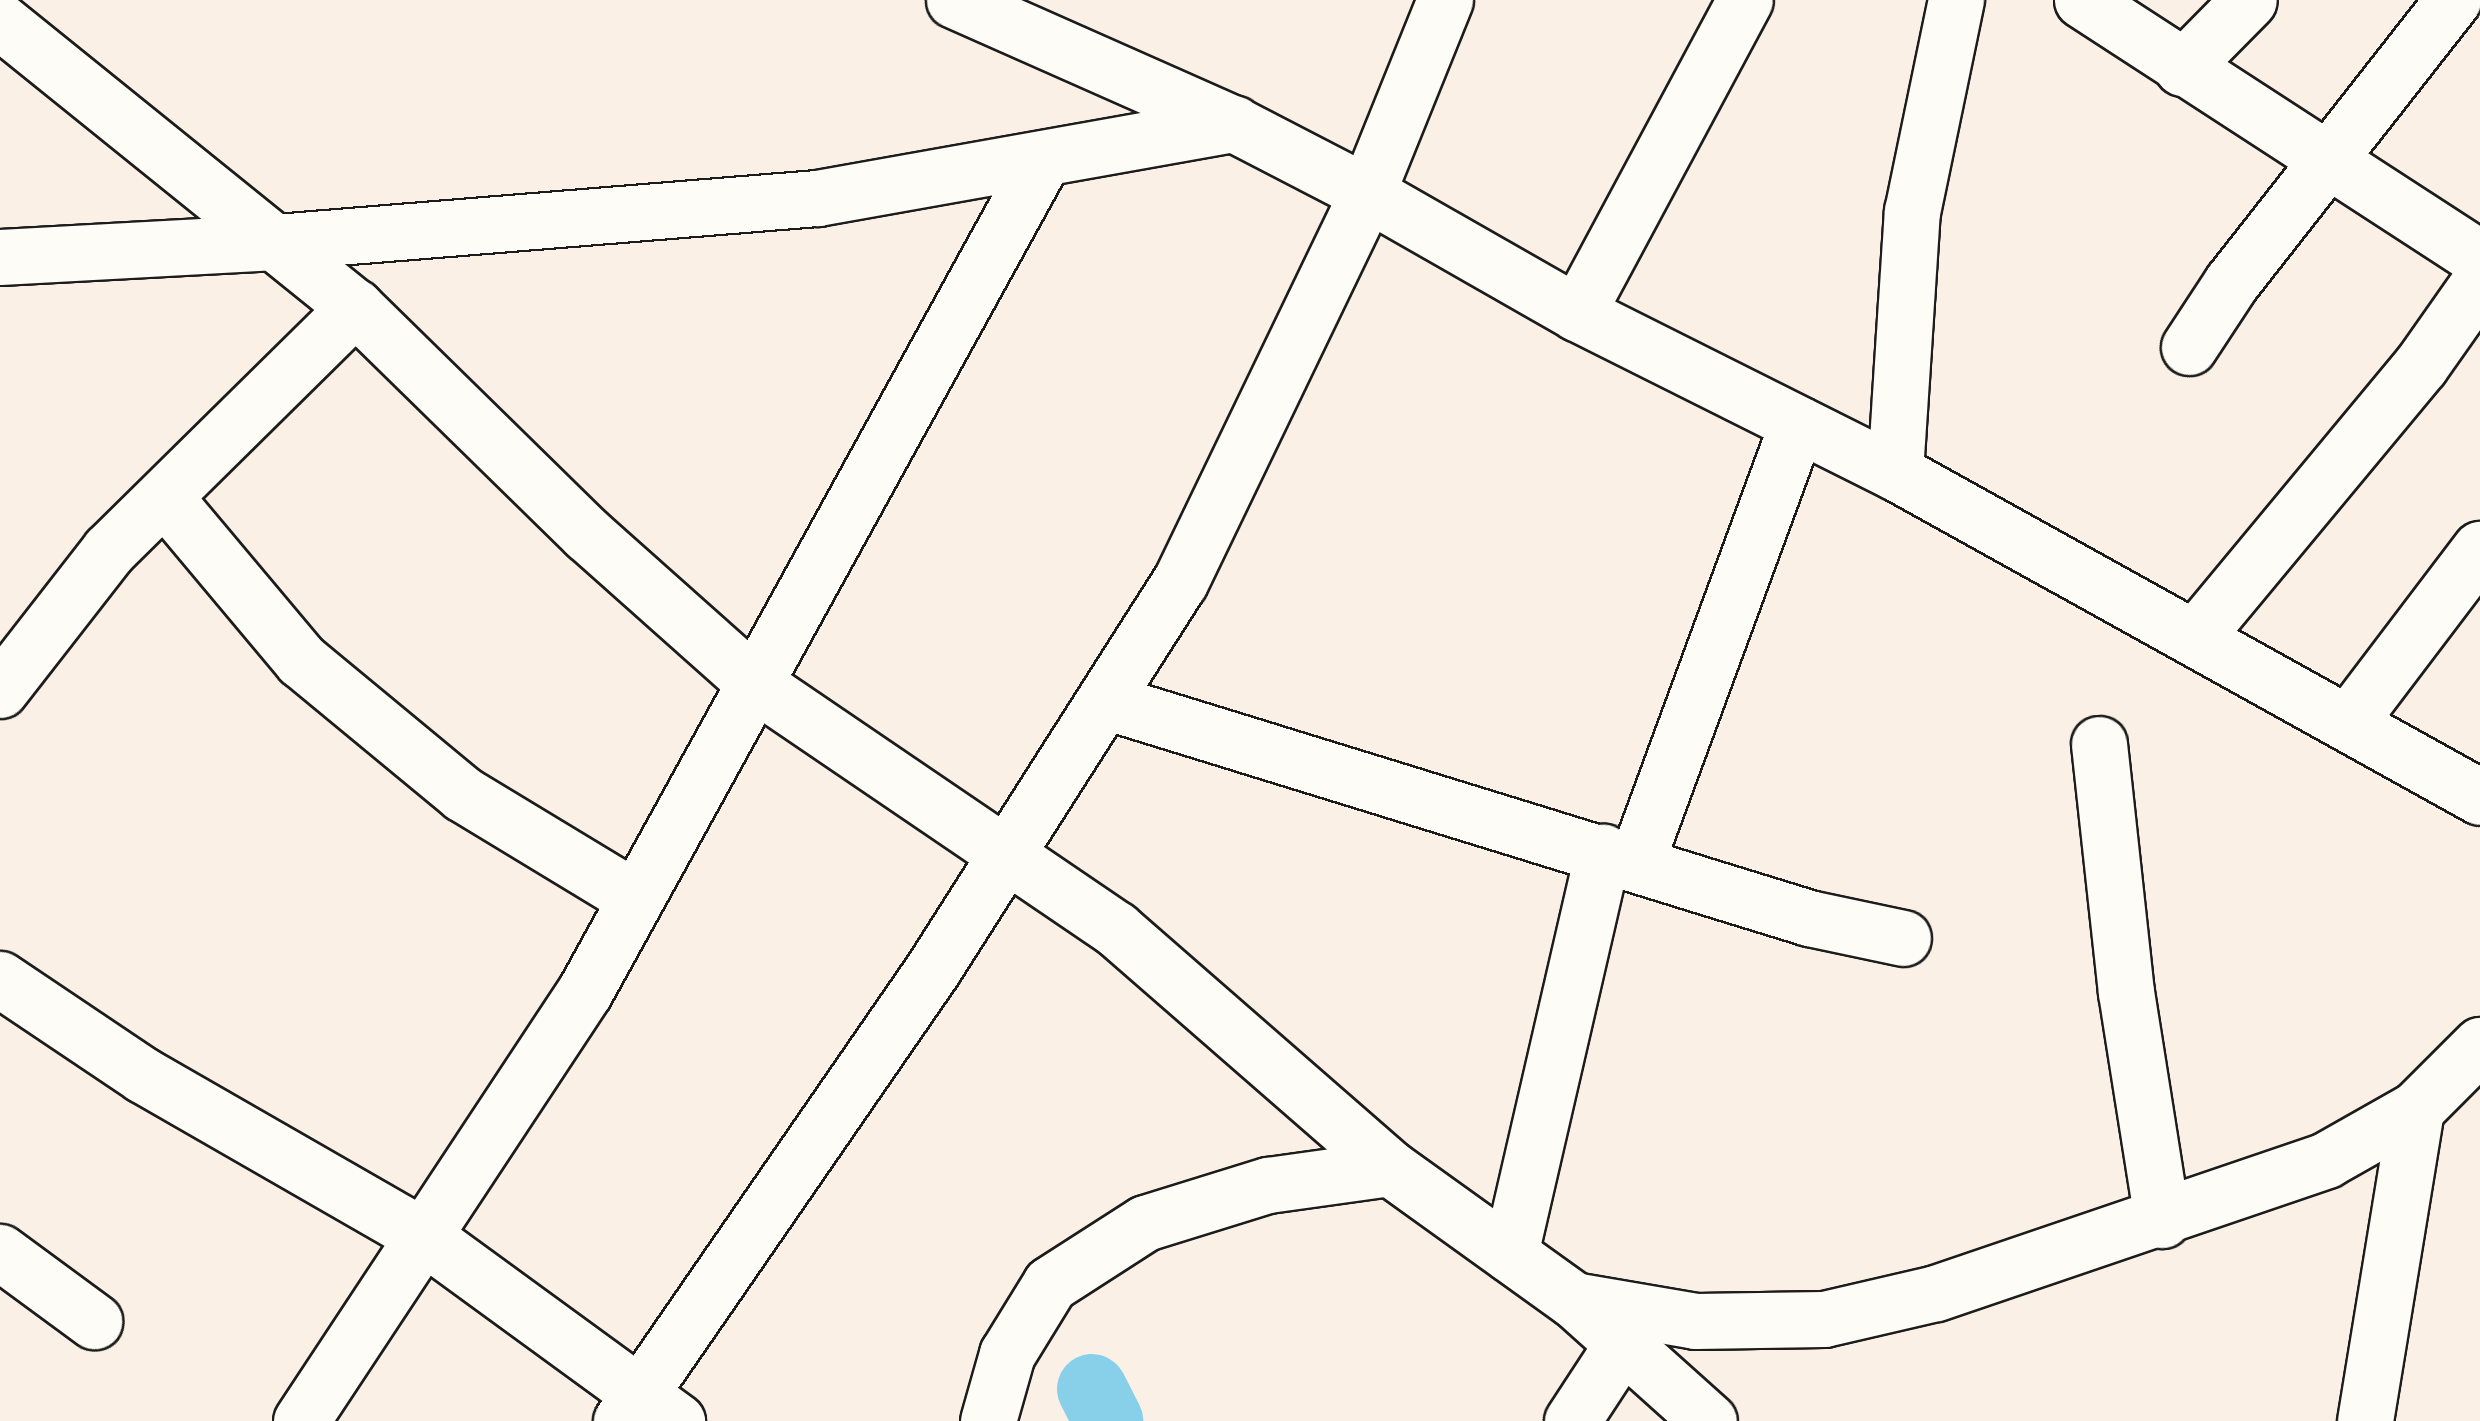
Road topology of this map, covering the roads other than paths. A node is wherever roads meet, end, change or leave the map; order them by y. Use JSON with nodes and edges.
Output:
{"nodes":[{"id":1,"x":954,"y":0,"type":"edge"},
{"id":2,"x":1444,"y":0,"type":"edge"},
{"id":3,"x":1745,"y":0,"type":"edge"},
{"id":4,"x":1956,"y":0,"type":"edge"},
{"id":5,"x":2082,"y":0,"type":"edge"},
{"id":6,"x":2249,"y":0,"type":"edge"},
{"id":7,"x":2452,"y":0,"type":"edge"},
{"id":8,"x":0,"y":21,"type":"edge"},
{"id":9,"x":2182,"y":68,"type":"junction"},
{"id":10,"x":1234,"y":124,"type":"junction"},
{"id":11,"x":2326,"y":159,"type":"junction"},
{"id":12,"x":1042,"y":160,"type":"junction"},
{"id":13,"x":1366,"y":193,"type":"junction"},
{"id":14,"x":276,"y":242,"type":"junction"},
{"id":15,"x":0,"y":257,"type":"edge"},
{"id":16,"x":2480,"y":258,"type":"edge"},
{"id":17,"x":2480,"y":281,"type":"edge"},
{"id":18,"x":355,"y":307,"type":"junction"},
{"id":19,"x":1577,"y":313,"type":"junction"},
{"id":20,"x":2189,"y":347,"type":"dead end"},
{"id":21,"x":1797,"y":424,"type":"junction"},
{"id":22,"x":1894,"y":472,"type":"junction"},
{"id":23,"x":165,"y":498,"type":"junction"},
{"id":24,"x":2480,"y":549,"type":"edge"},
{"id":25,"x":2196,"y":636,"type":"junction"},
{"id":26,"x":754,"y":683,"type":"junction"},
{"id":27,"x":0,"y":690,"type":"edge"},
{"id":28,"x":1105,"y":701,"type":"junction"},
{"id":29,"x":2350,"y":720,"type":"junction"},
{"id":30,"x":2099,"y":744,"type":"dead end"},
{"id":31,"x":2480,"y":796,"type":"edge"},
{"id":32,"x":1010,"y":853,"type":"junction"},
{"id":33,"x":1619,"y":857,"type":"junction"},
{"id":34,"x":636,"y":898,"type":"junction"},
{"id":35,"x":1903,"y":938,"type":"dead end"},
{"id":36,"x":0,"y":979,"type":"edge"},
{"id":37,"x":2480,"y":1045,"type":"edge"},
{"id":38,"x":2416,"y":1109,"type":"junction"},
{"id":39,"x":1390,"y":1168,"type":"junction"},
{"id":40,"x":2162,"y":1220,"type":"junction"},
{"id":41,"x":426,"y":1238,"type":"junction"},
{"id":42,"x":0,"y":1252,"type":"edge"},
{"id":43,"x":1510,"y":1254,"type":"junction"},
{"id":44,"x":1574,"y":1300,"type":"junction"},
{"id":45,"x":94,"y":1321,"type":"dead end"},
{"id":46,"x":1620,"y":1346,"type":"junction"},
{"id":47,"x":645,"y":1412,"type":"edge"},
{"id":48,"x":300,"y":1421,"type":"edge"},
{"id":49,"x":988,"y":1421,"type":"edge"},
{"id":50,"x":1572,"y":1421,"type":"edge"},
{"id":51,"x":1709,"y":1421,"type":"edge"},
{"id":52,"x":2365,"y":1421,"type":"edge"}],
"edges":[{"from":1,"to":10,"type":"street"},
{"from":2,"to":13,"type":"street"},
{"from":3,"to":19,"type":"street"},
{"from":4,"to":22,"type":"street"},
{"from":5,"to":9,"type":"street"},
{"from":6,"to":9,"type":"street"},
{"from":7,"to":11,"type":"street"},
{"from":8,"to":14,"type":"street"},
{"from":9,"to":11,"type":"street"},
{"from":10,"to":12,"type":"street"},
{"from":10,"to":13,"type":"street"},
{"from":11,"to":16,"type":"street"},
{"from":11,"to":20,"type":"street"},
{"from":12,"to":14,"type":"street"},
{"from":12,"to":26,"type":"street"},
{"from":13,"to":19,"type":"street"},
{"from":13,"to":28,"type":"street"},
{"from":14,"to":15,"type":"street"},
{"from":14,"to":18,"type":"street"},
{"from":17,"to":25,"type":"street"},
{"from":18,"to":23,"type":"street"},
{"from":18,"to":26,"type":"street"},
{"from":19,"to":21,"type":"street"},
{"from":21,"to":22,"type":"street"},
{"from":21,"to":33,"type":"street"},
{"from":22,"to":25,"type":"street"},
{"from":23,"to":27,"type":"street"},
{"from":23,"to":34,"type":"street"},
{"from":24,"to":29,"type":"street"},
{"from":25,"to":29,"type":"street"},
{"from":26,"to":32,"type":"street"},
{"from":26,"to":34,"type":"street"},
{"from":28,"to":32,"type":"street"},
{"from":28,"to":33,"type":"street"},
{"from":29,"to":31,"type":"street"},
{"from":30,"to":40,"type":"street"},
{"from":32,"to":39,"type":"street"},
{"from":32,"to":47,"type":"street"},
{"from":33,"to":35,"type":"street"},
{"from":33,"to":43,"type":"street"},
{"from":34,"to":41,"type":"street"},
{"from":36,"to":41,"type":"street"},
{"from":37,"to":38,"type":"street"},
{"from":38,"to":40,"type":"street"},
{"from":38,"to":52,"type":"street"},
{"from":39,"to":43,"type":"street"},
{"from":39,"to":49,"type":"street"},
{"from":40,"to":44,"type":"street"},
{"from":41,"to":47,"type":"street"},
{"from":41,"to":48,"type":"street"},
{"from":42,"to":45,"type":"street"},
{"from":43,"to":44,"type":"street"},
{"from":44,"to":46,"type":"street"},
{"from":46,"to":50,"type":"street"},
{"from":46,"to":51,"type":"street"}]}
